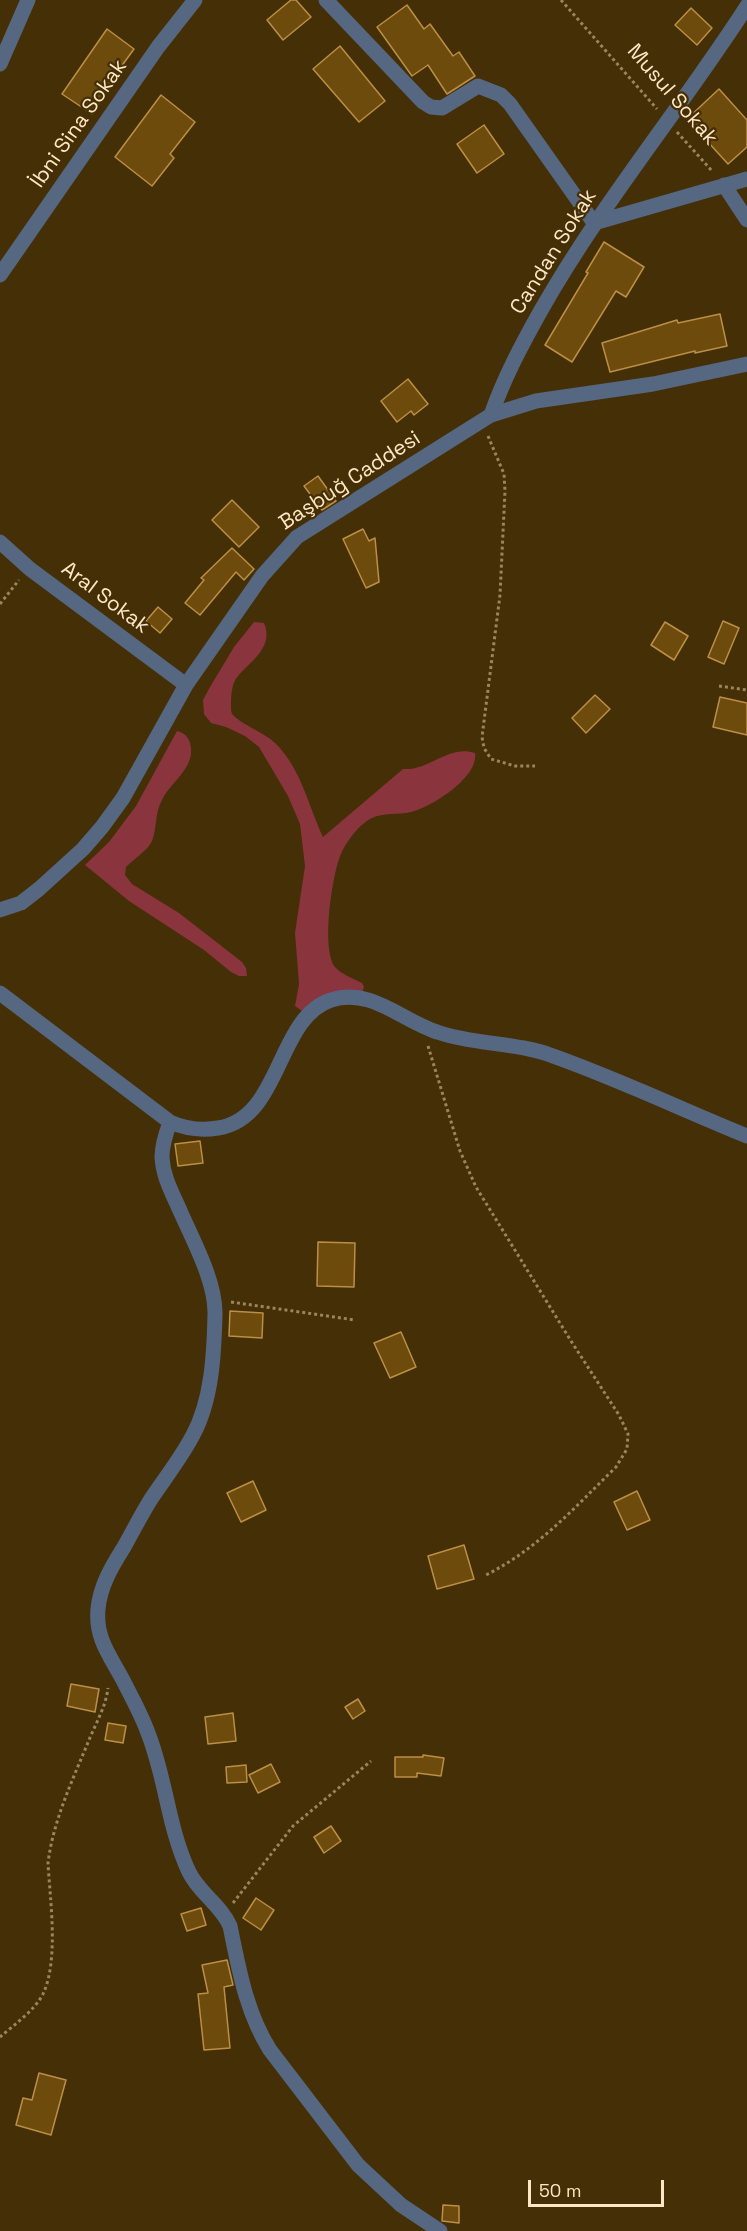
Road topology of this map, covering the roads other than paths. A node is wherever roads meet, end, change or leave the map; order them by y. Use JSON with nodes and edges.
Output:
{"nodes":[{"id":1,"x":28,"y":0,"type":"edge"},
{"id":2,"x":195,"y":0,"type":"edge"},
{"id":3,"x":326,"y":0,"type":"edge"},
{"id":4,"x":747,"y":6,"type":"edge"},
{"id":5,"x":0,"y":64,"type":"edge"},
{"id":6,"x":747,"y":179,"type":"edge"},
{"id":7,"x":724,"y":185,"type":"junction"},
{"id":8,"x":747,"y":220,"type":"edge"},
{"id":9,"x":594,"y":223,"type":"junction"},
{"id":10,"x":0,"y":275,"type":"edge"},
{"id":11,"x":747,"y":364,"type":"edge"},
{"id":12,"x":486,"y":418,"type":"junction"},
{"id":13,"x":0,"y":542,"type":"edge"},
{"id":14,"x":186,"y":685,"type":"junction"},
{"id":15,"x":0,"y":910,"type":"edge"},
{"id":16,"x":0,"y":993,"type":"edge"},
{"id":17,"x":170,"y":1122,"type":"junction"},
{"id":18,"x":747,"y":1136,"type":"edge"},
{"id":19,"x":440,"y":2231,"type":"edge"}],
"edges":[{"from":1,"to":5,"type":"street"},
{"from":2,"to":10,"type":"street","name":"İbni Sina Sokak"},
{"from":3,"to":9,"type":"street"},
{"from":4,"to":9,"type":"street","name":"Candan Sokak"},
{"from":6,"to":7,"type":"street"},
{"from":7,"to":8,"type":"street"},
{"from":7,"to":9,"type":"street"},
{"from":9,"to":12,"type":"street","name":"Candan Sokak"},
{"from":11,"to":12,"type":"street","name":"Başbuğ Caddesi"},
{"from":12,"to":14,"type":"street","name":"Başbuğ Caddesi"},
{"from":13,"to":14,"type":"street","name":"Aral Sokak"},
{"from":14,"to":15,"type":"street","name":"Başbuğ Caddesi"},
{"from":16,"to":17,"type":"street"},
{"from":17,"to":18,"type":"street"},
{"from":17,"to":19,"type":"street"}]}
